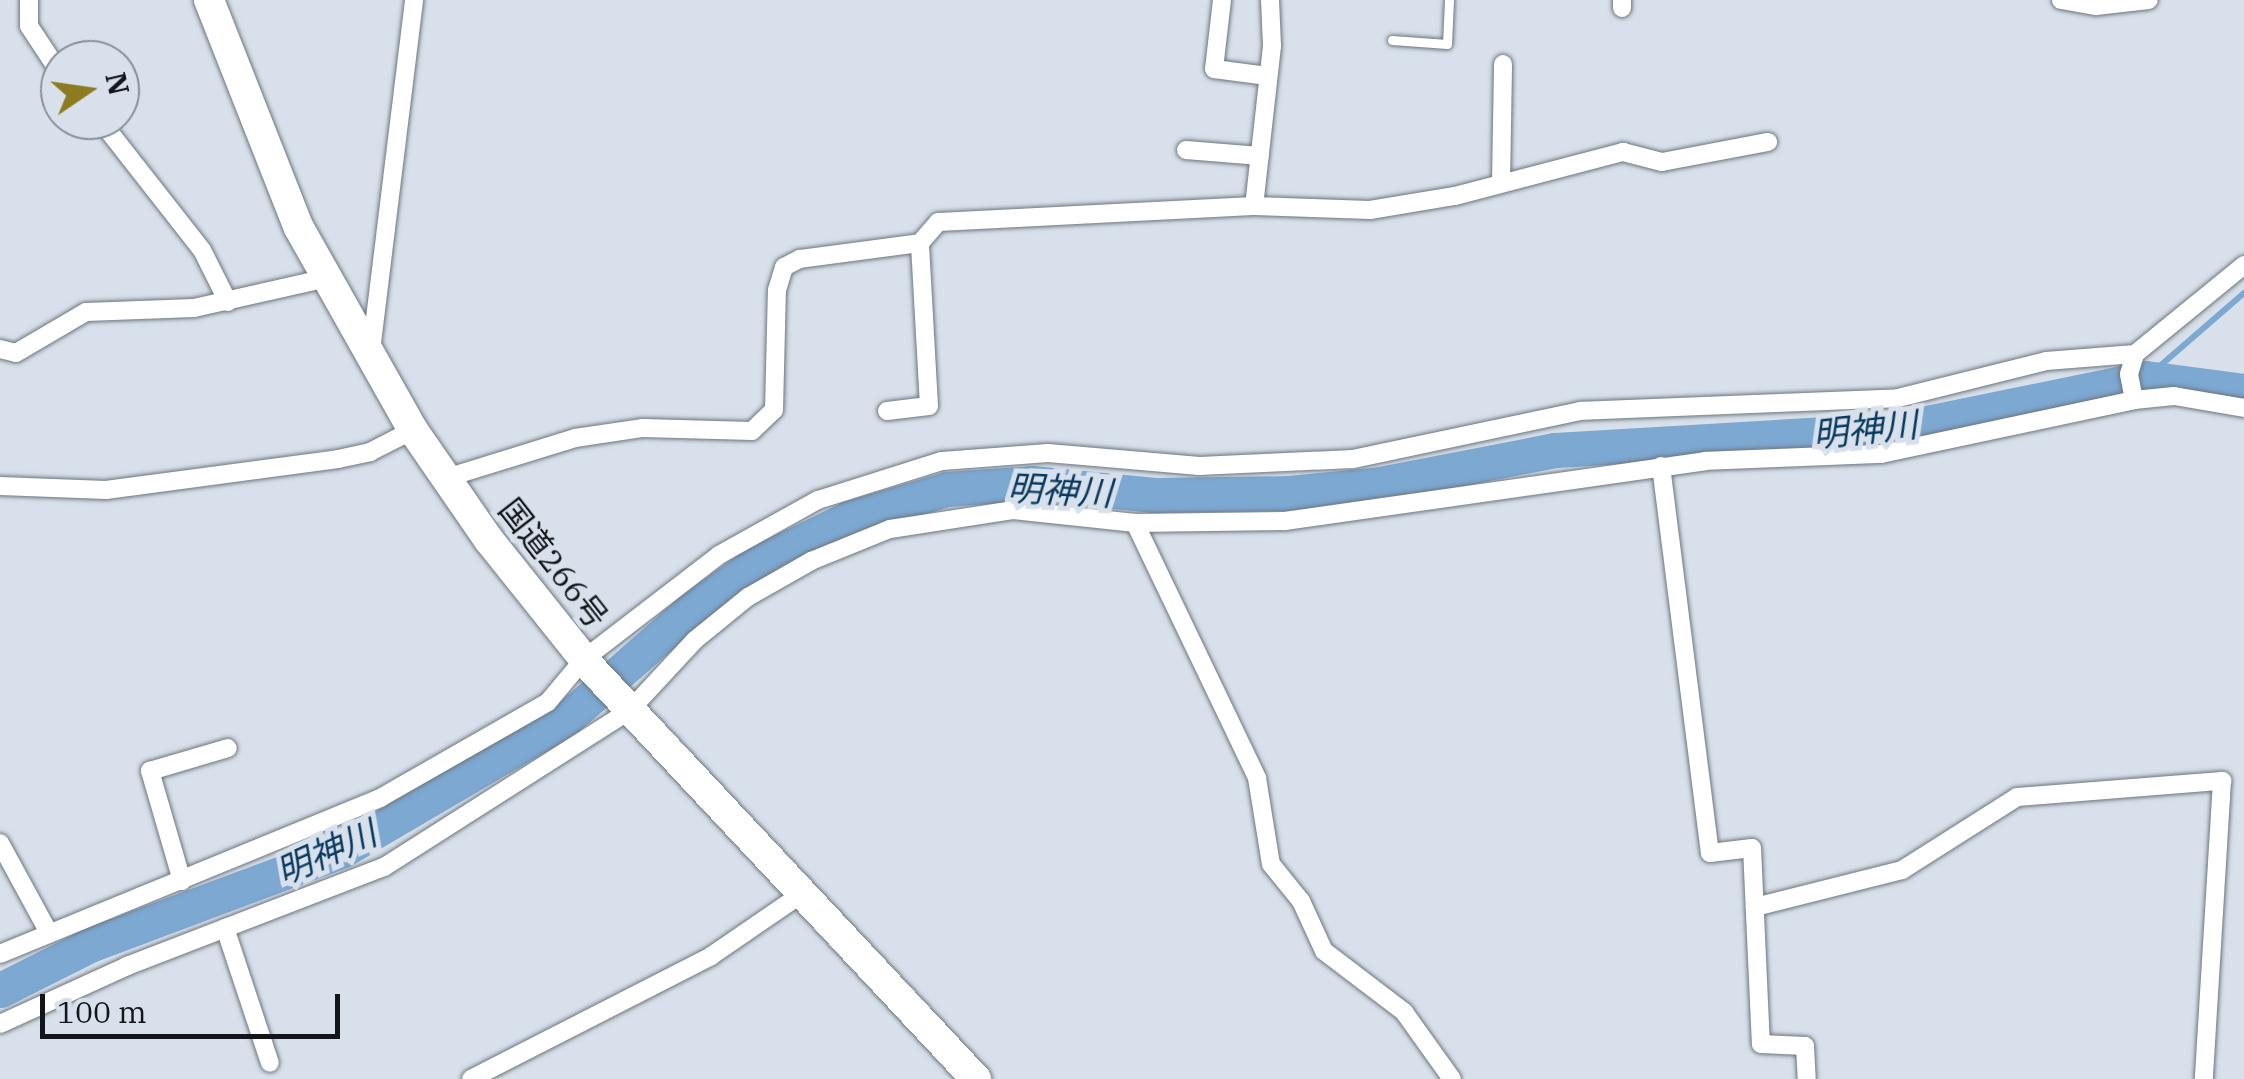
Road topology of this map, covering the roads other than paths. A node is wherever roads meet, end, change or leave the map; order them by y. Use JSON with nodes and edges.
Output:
{"nodes":[{"id":1,"x":29,"y":0,"type":"edge"},
{"id":2,"x":209,"y":0,"type":"edge"},
{"id":3,"x":414,"y":0,"type":"edge"},
{"id":4,"x":1222,"y":0,"type":"edge"},
{"id":5,"x":1270,"y":0,"type":"edge"},
{"id":6,"x":1449,"y":0,"type":"edge"},
{"id":7,"x":2061,"y":0,"type":"edge"},
{"id":8,"x":2149,"y":0,"type":"edge"},
{"id":9,"x":1392,"y":40,"type":"dead end"},
{"id":10,"x":40,"y":43,"type":"edge"},
{"id":11,"x":1503,"y":64,"type":"dead end"},
{"id":12,"x":1268,"y":76,"type":"junction"},
{"id":13,"x":116,"y":140,"type":"edge"},
{"id":14,"x":1768,"y":142,"type":"dead end"},
{"id":15,"x":1186,"y":150,"type":"dead end"},
{"id":16,"x":1260,"y":156,"type":"junction"},
{"id":17,"x":1501,"y":182,"type":"junction"},
{"id":18,"x":1254,"y":206,"type":"junction"},
{"id":19,"x":920,"y":243,"type":"junction"},
{"id":20,"x":2244,"y":265,"type":"edge"},
{"id":21,"x":327,"y":278,"type":"junction"},
{"id":22,"x":228,"y":302,"type":"junction"},
{"id":23,"x":0,"y":349,"type":"edge"},
{"id":24,"x":2135,"y":354,"type":"junction"},
{"id":25,"x":371,"y":357,"type":"junction"},
{"id":26,"x":2132,"y":388,"type":"junction"},
{"id":27,"x":2244,"y":408,"type":"edge"},
{"id":28,"x":887,"y":411,"type":"dead end"},
{"id":29,"x":413,"y":430,"type":"junction"},
{"id":30,"x":1661,"y":466,"type":"junction"},
{"id":31,"x":446,"y":478,"type":"junction"},
{"id":32,"x":0,"y":486,"type":"edge"},
{"id":33,"x":1135,"y":523,"type":"junction"},
{"id":34,"x":588,"y":664,"type":"junction"},
{"id":35,"x":625,"y":704,"type":"junction"},
{"id":36,"x":228,"y":748,"type":"dead end"},
{"id":37,"x":0,"y":842,"type":"edge"},
{"id":38,"x":182,"y":881,"type":"junction"},
{"id":39,"x":806,"y":891,"type":"junction"},
{"id":40,"x":1754,"y":907,"type":"junction"},
{"id":41,"x":225,"y":928,"type":"junction"},
{"id":42,"x":48,"y":931,"type":"junction"},
{"id":43,"x":0,"y":954,"type":"edge"},
{"id":44,"x":0,"y":1024,"type":"edge"},
{"id":45,"x":270,"y":1063,"type":"dead end"},
{"id":46,"x":471,"y":1079,"type":"edge"},
{"id":47,"x":976,"y":1079,"type":"edge"},
{"id":48,"x":1452,"y":1079,"type":"edge"},
{"id":49,"x":1807,"y":1079,"type":"edge"},
{"id":50,"x":2204,"y":1079,"type":"edge"}],
"edges":[{"from":1,"to":10,"type":"street"},
{"from":2,"to":21,"type":"highway","name":"国道266号"},
{"from":3,"to":25,"type":"street"},
{"from":4,"to":12,"type":"street"},
{"from":5,"to":12,"type":"street"},
{"from":6,"to":9,"type":"lane"},
{"from":7,"to":8,"type":"street"},
{"from":11,"to":17,"type":"street"},
{"from":12,"to":16,"type":"street"},
{"from":13,"to":22,"type":"street"},
{"from":14,"to":17,"type":"street"},
{"from":15,"to":16,"type":"street"},
{"from":16,"to":18,"type":"street"},
{"from":17,"to":18,"type":"street"},
{"from":18,"to":19,"type":"street"},
{"from":19,"to":28,"type":"street"},
{"from":19,"to":31,"type":"street"},
{"from":20,"to":24,"type":"street"},
{"from":21,"to":22,"type":"street"},
{"from":21,"to":25,"type":"highway","name":"国道266号"},
{"from":22,"to":23,"type":"street"},
{"from":24,"to":26,"type":"street"},
{"from":24,"to":34,"type":"street"},
{"from":25,"to":29,"type":"highway","name":"国道266号"},
{"from":26,"to":27,"type":"street"},
{"from":26,"to":30,"type":"street"},
{"from":29,"to":31,"type":"highway","name":"国道266号"},
{"from":29,"to":32,"type":"street"},
{"from":30,"to":33,"type":"street"},
{"from":30,"to":40,"type":"street"},
{"from":31,"to":34,"type":"highway","name":"国道266号"},
{"from":33,"to":35,"type":"street"},
{"from":33,"to":48,"type":"street"},
{"from":34,"to":35,"type":"highway","name":"国道266号"},
{"from":34,"to":38,"type":"street"},
{"from":35,"to":39,"type":"highway","name":"国道266号"},
{"from":35,"to":41,"type":"street"},
{"from":36,"to":38,"type":"street"},
{"from":37,"to":42,"type":"street"},
{"from":38,"to":42,"type":"street"},
{"from":39,"to":46,"type":"street"},
{"from":39,"to":47,"type":"highway","name":"国道266号"},
{"from":40,"to":49,"type":"street"},
{"from":40,"to":50,"type":"street"},
{"from":41,"to":44,"type":"street"},
{"from":41,"to":45,"type":"street"},
{"from":42,"to":43,"type":"street"}]}
